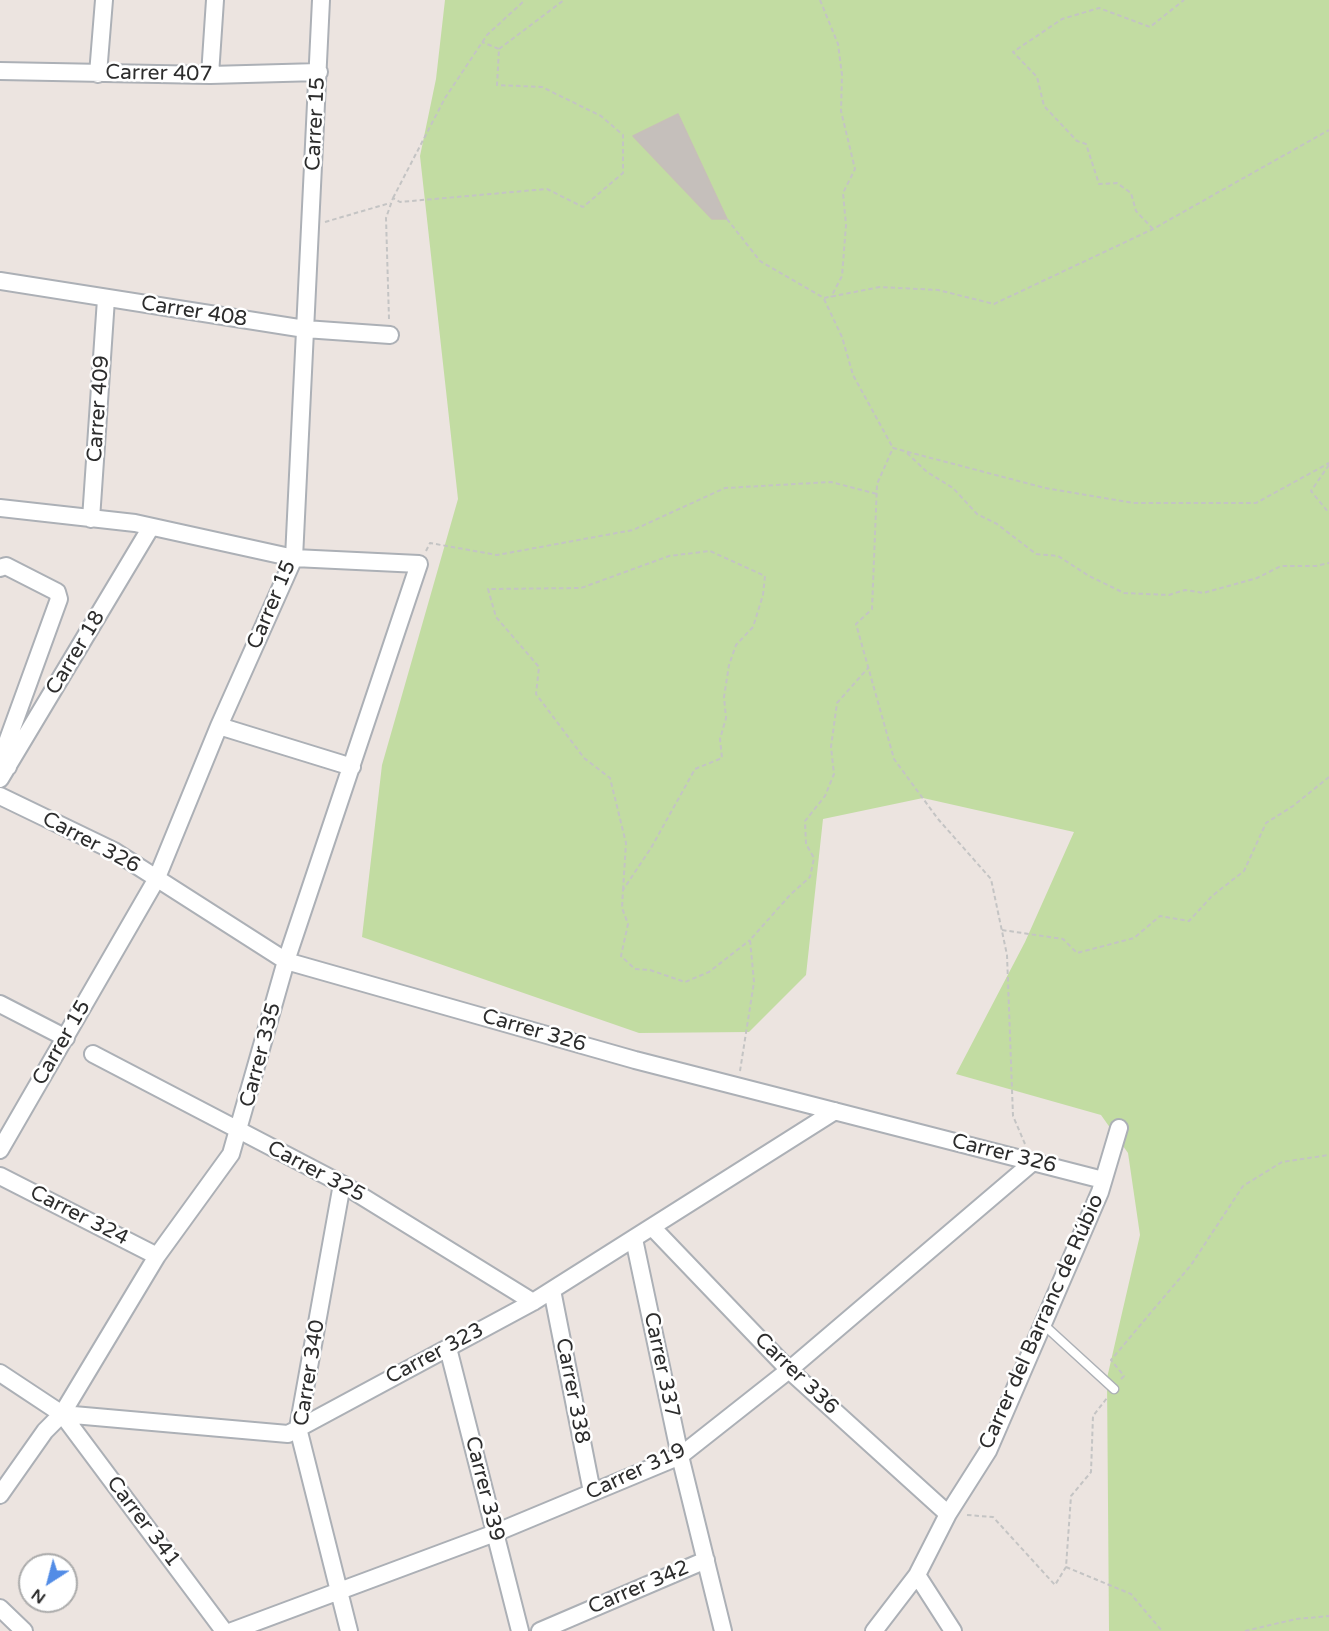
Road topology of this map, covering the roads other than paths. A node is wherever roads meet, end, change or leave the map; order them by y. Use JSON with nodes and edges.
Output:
{"nodes":[{"id":1,"x":104,"y":0,"type":"edge"},
{"id":2,"x":215,"y":0,"type":"edge"},
{"id":3,"x":321,"y":0,"type":"edge"},
{"id":4,"x":0,"y":70,"type":"edge"},
{"id":5,"x":319,"y":72,"type":"junction"},
{"id":6,"x":98,"y":74,"type":"junction"},
{"id":7,"x":210,"y":75,"type":"junction"},
{"id":8,"x":0,"y":281,"type":"edge"},
{"id":9,"x":106,"y":299,"type":"junction"},
{"id":10,"x":304,"y":329,"type":"junction"},
{"id":11,"x":390,"y":335,"type":"road end"},
{"id":12,"x":0,"y":508,"type":"edge"},
{"id":13,"x":91,"y":519,"type":"junction"},
{"id":14,"x":151,"y":527,"type":"junction"},
{"id":15,"x":294,"y":558,"type":"junction"},
{"id":16,"x":0,"y":567,"type":"edge"},
{"id":17,"x":219,"y":726,"type":"junction"},
{"id":18,"x":352,"y":767,"type":"junction"},
{"id":19,"x":4,"y":773,"type":"edge"},
{"id":20,"x":0,"y":796,"type":"edge"},
{"id":21,"x":156,"y":880,"type":"junction"},
{"id":22,"x":286,"y":961,"type":"junction"},
{"id":23,"x":0,"y":1004,"type":"edge"},
{"id":24,"x":66,"y":1038,"type":"junction"},
{"id":25,"x":93,"y":1054,"type":"dead end"},
{"id":26,"x":835,"y":1111,"type":"junction"},
{"id":27,"x":1119,"y":1128,"type":"dead end"},
{"id":28,"x":240,"y":1131,"type":"junction"},
{"id":29,"x":0,"y":1150,"type":"edge"},
{"id":30,"x":1033,"y":1162,"type":"junction"},
{"id":31,"x":0,"y":1176,"type":"edge"},
{"id":32,"x":1104,"y":1180,"type":"junction"},
{"id":33,"x":342,"y":1184,"type":"junction"},
{"id":34,"x":652,"y":1227,"type":"junction"},
{"id":35,"x":634,"y":1239,"type":"junction"},
{"id":36,"x":157,"y":1256,"type":"junction"},
{"id":37,"x":552,"y":1290,"type":"junction"},
{"id":38,"x":533,"y":1302,"type":"junction"},
{"id":39,"x":1044,"y":1325,"type":"junction"},
{"id":40,"x":448,"y":1348,"type":"junction"},
{"id":41,"x":789,"y":1370,"type":"junction"},
{"id":42,"x":0,"y":1373,"type":"edge"},
{"id":43,"x":1114,"y":1389,"type":"road end"},
{"id":44,"x":62,"y":1414,"type":"junction"},
{"id":45,"x":298,"y":1428,"type":"junction"},
{"id":46,"x":680,"y":1456,"type":"junction"},
{"id":47,"x":592,"y":1492,"type":"junction"},
{"id":48,"x":0,"y":1495,"type":"edge"},
{"id":49,"x":948,"y":1514,"type":"junction"},
{"id":50,"x":495,"y":1533,"type":"junction"},
{"id":51,"x":706,"y":1560,"type":"junction"},
{"id":52,"x":917,"y":1575,"type":"junction"},
{"id":53,"x":338,"y":1590,"type":"junction"},
{"id":54,"x":0,"y":1608,"type":"edge"},
{"id":55,"x":24,"y":1631,"type":"edge"},
{"id":56,"x":224,"y":1631,"type":"edge"},
{"id":57,"x":232,"y":1631,"type":"edge"},
{"id":58,"x":349,"y":1631,"type":"edge"},
{"id":59,"x":520,"y":1631,"type":"edge"},
{"id":60,"x":540,"y":1631,"type":"edge"},
{"id":61,"x":723,"y":1631,"type":"edge"},
{"id":62,"x":874,"y":1631,"type":"edge"},
{"id":63,"x":953,"y":1631,"type":"edge"}],
"edges":[{"from":1,"to":6,"type":"street"},
{"from":2,"to":7,"type":"street"},
{"from":3,"to":5,"type":"street","name":"Carrer 15"},
{"from":4,"to":6,"type":"street","name":"Carrer 407"},
{"from":5,"to":7,"type":"street","name":"Carrer 407"},
{"from":5,"to":10,"type":"street","name":"Carrer 15"},
{"from":6,"to":7,"type":"street","name":"Carrer 407"},
{"from":8,"to":9,"type":"street","name":"Carrer 408"},
{"from":9,"to":10,"type":"street","name":"Carrer 408"},
{"from":9,"to":13,"type":"street","name":"Carrer 409"},
{"from":10,"to":11,"type":"street","name":"Carrer 408"},
{"from":10,"to":15,"type":"street","name":"Carrer 15"},
{"from":12,"to":13,"type":"street"},
{"from":13,"to":14,"type":"street"},
{"from":14,"to":15,"type":"street"},
{"from":14,"to":19,"type":"street","name":"Carrer 18"},
{"from":15,"to":17,"type":"street","name":"Carrer 15"},
{"from":15,"to":18,"type":"street","name":"Carrer 335"},
{"from":16,"to":19,"type":"street"},
{"from":17,"to":18,"type":"street"},
{"from":17,"to":21,"type":"street","name":"Carrer 15"},
{"from":18,"to":22,"type":"street","name":"Carrer 335"},
{"from":20,"to":21,"type":"street","name":"Carrer 326"},
{"from":21,"to":22,"type":"street","name":"Carrer 326"},
{"from":21,"to":24,"type":"street","name":"Carrer 15"},
{"from":22,"to":26,"type":"street","name":"Carrer 326"},
{"from":22,"to":28,"type":"street","name":"Carrer 335"},
{"from":23,"to":24,"type":"street"},
{"from":24,"to":29,"type":"street","name":"Carrer 15"},
{"from":25,"to":28,"type":"street","name":"Carrer 325"},
{"from":26,"to":30,"type":"street","name":"Carrer 326"},
{"from":26,"to":34,"type":"street","name":"Carrer 323"},
{"from":27,"to":32,"type":"street","name":"Carrer del Barranc de Rúbio"},
{"from":28,"to":33,"type":"street","name":"Carrer 325"},
{"from":28,"to":36,"type":"street","name":"Carrer 335"},
{"from":30,"to":32,"type":"street","name":"Carrer 326"},
{"from":30,"to":41,"type":"street","name":"Carrer 319"},
{"from":31,"to":36,"type":"street","name":"Carrer 324"},
{"from":32,"to":39,"type":"street","name":"Carrer del Barranc de Rúbio"},
{"from":33,"to":38,"type":"street","name":"Carrer 325"},
{"from":33,"to":45,"type":"street","name":"Carrer 340"},
{"from":34,"to":35,"type":"street","name":"Carrer 323"},
{"from":34,"to":41,"type":"street","name":"Carrer 336"},
{"from":35,"to":37,"type":"street","name":"Carrer 323"},
{"from":35,"to":46,"type":"street","name":"Carrer 337"},
{"from":36,"to":44,"type":"street","name":"Carrer 335"},
{"from":37,"to":38,"type":"street","name":"Carrer 323"},
{"from":37,"to":47,"type":"street","name":"Carrer 338"},
{"from":38,"to":40,"type":"street","name":"Carrer 323"},
{"from":39,"to":43,"type":"lane"},
{"from":39,"to":49,"type":"street","name":"Carrer del Barranc de Rúbio"},
{"from":40,"to":45,"type":"street","name":"Carrer 323"},
{"from":40,"to":50,"type":"street","name":"Carrer 339"},
{"from":41,"to":46,"type":"street","name":"Carrer 319"},
{"from":41,"to":49,"type":"street","name":"Carrer 336"},
{"from":42,"to":44,"type":"street","name":"Carrer 323"},
{"from":44,"to":45,"type":"street","name":"Carrer 323"},
{"from":44,"to":48,"type":"street","name":"Carrer 335"},
{"from":44,"to":56,"type":"street","name":"Carrer 341"},
{"from":45,"to":53,"type":"street","name":"Carrer 340"},
{"from":46,"to":47,"type":"street","name":"Carrer 319"},
{"from":46,"to":51,"type":"street","name":"Carrer 337"},
{"from":47,"to":50,"type":"street","name":"Carrer 319"},
{"from":49,"to":52,"type":"street","name":"Carrer del Barranc de Rúbio"},
{"from":50,"to":53,"type":"street","name":"Carrer 319"},
{"from":50,"to":59,"type":"street","name":"Carrer 339"},
{"from":51,"to":60,"type":"street","name":"Carrer 342"},
{"from":51,"to":61,"type":"street","name":"Carrer 337"},
{"from":52,"to":62,"type":"street","name":"Carrer del Barranc de Rúbio"},
{"from":52,"to":63,"type":"street"},
{"from":53,"to":57,"type":"street","name":"Carrer 319"},
{"from":53,"to":58,"type":"street","name":"Carrer 340"},
{"from":54,"to":55,"type":"street"}]}
